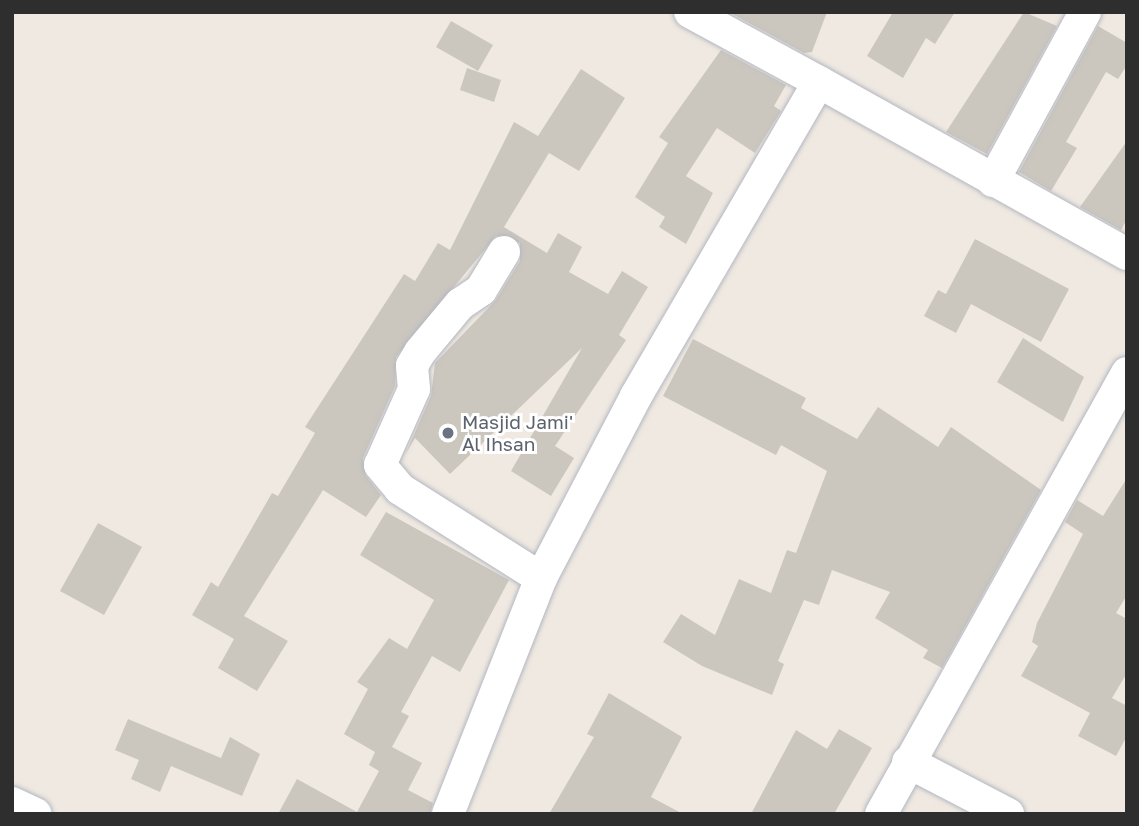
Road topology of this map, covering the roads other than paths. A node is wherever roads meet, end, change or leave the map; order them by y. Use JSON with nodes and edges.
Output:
{"nodes":[{"id":1,"x":690,"y":12,"type":"edge"},
{"id":2,"x":1084,"y":12,"type":"edge"},
{"id":3,"x":819,"y":82,"type":"junction"},
{"id":4,"x":993,"y":181,"type":"junction"},
{"id":5,"x":503,"y":252,"type":"dead end"},
{"id":6,"x":1127,"y":254,"type":"edge"},
{"id":7,"x":1127,"y":373,"type":"edge"},
{"id":8,"x":541,"y":578,"type":"junction"},
{"id":9,"x":908,"y":762,"type":"junction"},
{"id":10,"x":12,"y":803,"type":"edge"},
{"id":11,"x":36,"y":814,"type":"edge"},
{"id":12,"x":448,"y":814,"type":"edge"},
{"id":13,"x":881,"y":814,"type":"edge"},
{"id":14,"x":1008,"y":814,"type":"edge"}],
"edges":[{"from":1,"to":3,"type":"street"},
{"from":2,"to":4,"type":"street"},
{"from":3,"to":4,"type":"street"},
{"from":3,"to":8,"type":"street"},
{"from":4,"to":6,"type":"street"},
{"from":5,"to":8,"type":"street"},
{"from":7,"to":9,"type":"street"},
{"from":8,"to":12,"type":"street"},
{"from":9,"to":13,"type":"street"},
{"from":9,"to":14,"type":"street"},
{"from":10,"to":11,"type":"street"}]}
